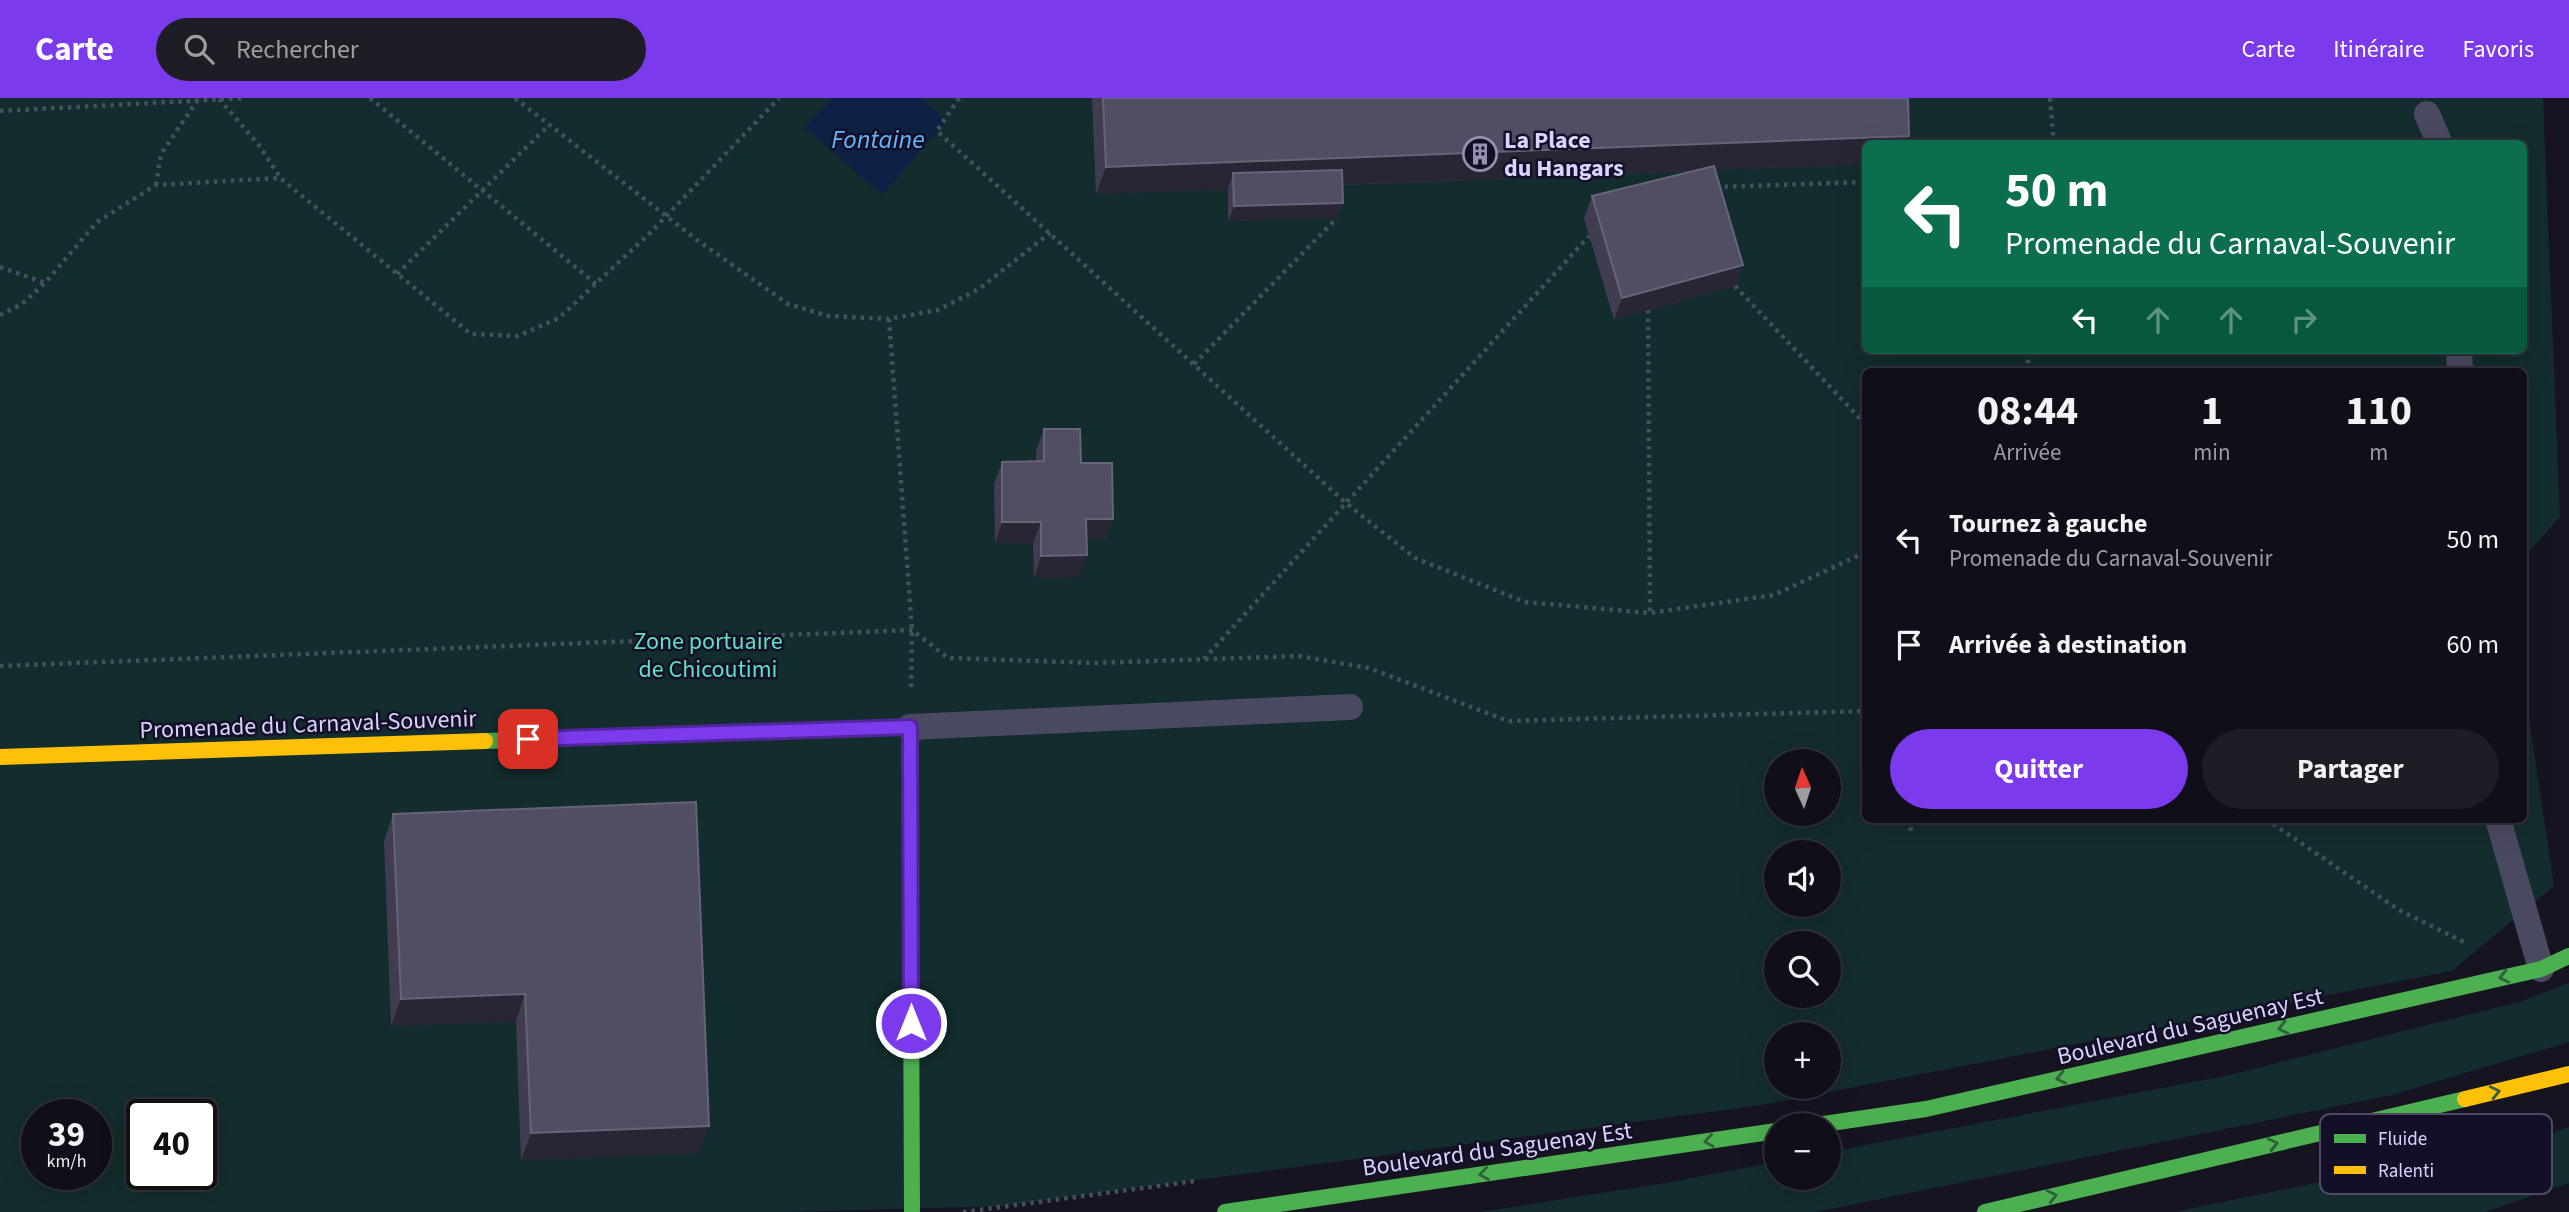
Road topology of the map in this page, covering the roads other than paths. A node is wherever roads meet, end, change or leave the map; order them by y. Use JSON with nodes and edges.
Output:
{"nodes":[{"id":1,"x":2427,"y":114,"type":"dead end"},
{"id":2,"x":2438,"y":140,"type":"edge"},
{"id":3,"x":1350,"y":707,"type":"dead end"},
{"id":4,"x":910,"y":727,"type":"junction"},
{"id":5,"x":0,"y":757,"type":"edge"},
{"id":6,"x":2499,"y":823,"type":"edge"},
{"id":7,"x":2569,"y":956,"type":"edge"},
{"id":8,"x":2541,"y":968,"type":"junction"},
{"id":9,"x":2569,"y":1074,"type":"edge"},
{"id":10,"x":2400,"y":1114,"type":"edge"},
{"id":11,"x":1841,"y":1121,"type":"edge"},
{"id":12,"x":1764,"y":1133,"type":"edge"},
{"id":13,"x":2320,"y":1133,"type":"edge"},
{"id":14,"x":912,"y":1212,"type":"edge"},
{"id":15,"x":1225,"y":1212,"type":"edge"},
{"id":16,"x":1986,"y":1212,"type":"edge"}],
"edges":[{"from":1,"to":2,"type":"lane"},
{"from":3,"to":4,"type":"lane"},
{"from":4,"to":5,"type":"main road","name":"Promenade du Carnaval-Souvenir"},
{"from":4,"to":14,"type":"main road"},
{"from":6,"to":8,"type":"lane"},
{"from":7,"to":8,"type":"main road","name":"Boulevard du Saguenay Est"},
{"from":8,"to":11,"type":"main road","name":"Boulevard du Saguenay Est","one_way":true},
{"from":10,"to":9,"type":"main road","one_way":true},
{"from":12,"to":15,"type":"main road","name":"Boulevard du Saguenay Est","one_way":true},
{"from":16,"to":13,"type":"main road","one_way":true}]}
